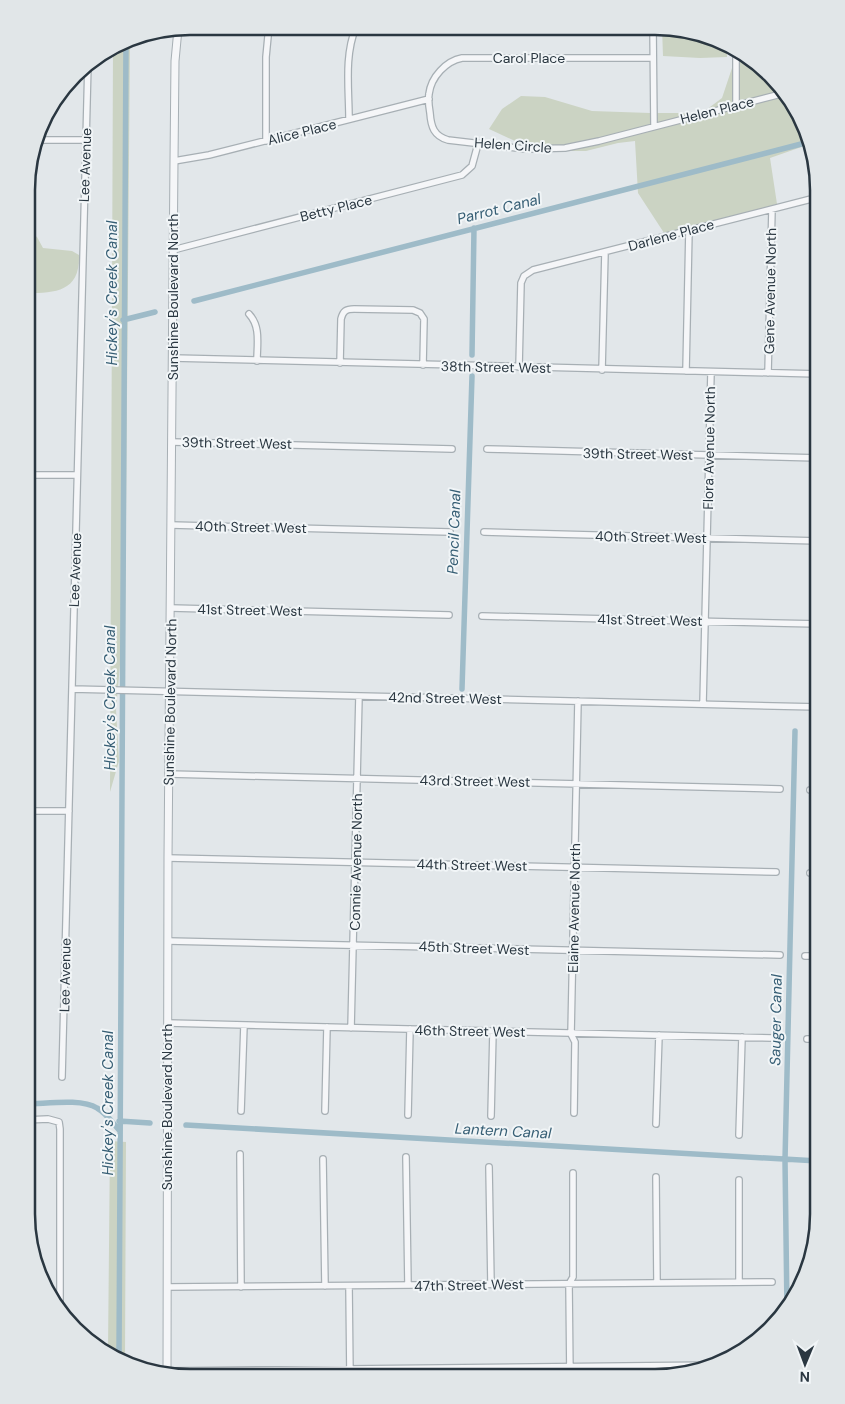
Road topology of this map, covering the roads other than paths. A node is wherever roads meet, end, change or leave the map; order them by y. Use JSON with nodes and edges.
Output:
{"nodes":[{"id":1,"x":177,"y":35,"type":"edge"},
{"id":2,"x":268,"y":35,"type":"edge"},
{"id":3,"x":353,"y":35,"type":"edge"},
{"id":4,"x":653,"y":35,"type":"edge"},
{"id":5,"x":653,"y":58,"type":"junction"},
{"id":6,"x":736,"y":59,"type":"edge"},
{"id":7,"x":88,"y":73,"type":"edge"},
{"id":8,"x":777,"y":95,"type":"edge"},
{"id":9,"x":429,"y":100,"type":"junction"},
{"id":10,"x":736,"y":105,"type":"junction"},
{"id":11,"x":349,"y":119,"type":"junction"},
{"id":12,"x":654,"y":126,"type":"junction"},
{"id":13,"x":43,"y":140,"type":"edge"},
{"id":14,"x":86,"y":140,"type":"junction"},
{"id":15,"x":266,"y":141,"type":"junction"},
{"id":16,"x":478,"y":144,"type":"junction"},
{"id":17,"x":174,"y":161,"type":"junction"},
{"id":18,"x":810,"y":198,"type":"edge"},
{"id":19,"x":772,"y":209,"type":"junction"},
{"id":20,"x":689,"y":230,"type":"junction"},
{"id":21,"x":173,"y":250,"type":"junction"},
{"id":22,"x":605,"y":252,"type":"junction"},
{"id":23,"x":250,"y":314,"type":"dead end"},
{"id":24,"x":173,"y":358,"type":"junction"},
{"id":25,"x":257,"y":361,"type":"junction"},
{"id":26,"x":340,"y":363,"type":"junction"},
{"id":27,"x":423,"y":365,"type":"junction"},
{"id":28,"x":519,"y":367,"type":"junction"},
{"id":29,"x":602,"y":370,"type":"junction"},
{"id":30,"x":686,"y":371,"type":"junction"},
{"id":31,"x":711,"y":372,"type":"junction"},
{"id":32,"x":768,"y":373,"type":"junction"},
{"id":33,"x":810,"y":374,"type":"edge"},
{"id":34,"x":172,"y":442,"type":"junction"},
{"id":35,"x":452,"y":449,"type":"dead end"},
{"id":36,"x":487,"y":449,"type":"dead end"},
{"id":37,"x":708,"y":455,"type":"junction"},
{"id":38,"x":810,"y":458,"type":"edge"},
{"id":39,"x":78,"y":475,"type":"junction"},
{"id":40,"x":35,"y":476,"type":"edge"},
{"id":41,"x":172,"y":525,"type":"junction"},
{"id":42,"x":450,"y":532,"type":"dead end"},
{"id":43,"x":484,"y":532,"type":"dead end"},
{"id":44,"x":707,"y":538,"type":"junction"},
{"id":45,"x":810,"y":541,"type":"edge"},
{"id":46,"x":171,"y":608,"type":"junction"},
{"id":47,"x":449,"y":615,"type":"dead end"},
{"id":48,"x":482,"y":616,"type":"dead end"},
{"id":49,"x":705,"y":621,"type":"junction"},
{"id":50,"x":810,"y":624,"type":"edge"},
{"id":51,"x":72,"y":689,"type":"junction"},
{"id":52,"x":170,"y":691,"type":"junction"},
{"id":53,"x":359,"y":696,"type":"junction"},
{"id":54,"x":578,"y":701,"type":"junction"},
{"id":55,"x":703,"y":704,"type":"junction"},
{"id":56,"x":810,"y":707,"type":"edge"},
{"id":57,"x":169,"y":774,"type":"junction"},
{"id":58,"x":358,"y":779,"type":"junction"},
{"id":59,"x":577,"y":784,"type":"junction"},
{"id":60,"x":780,"y":789,"type":"dead end"},
{"id":61,"x":35,"y":811,"type":"edge"},
{"id":62,"x":69,"y":811,"type":"junction"},
{"id":63,"x":168,"y":858,"type":"junction"},
{"id":64,"x":356,"y":862,"type":"junction"},
{"id":65,"x":575,"y":867,"type":"junction"},
{"id":66,"x":776,"y":872,"type":"dead end"},
{"id":67,"x":168,"y":941,"type":"junction"},
{"id":68,"x":354,"y":945,"type":"junction"},
{"id":69,"x":573,"y":951,"type":"junction"},
{"id":70,"x":780,"y":956,"type":"dead end"},
{"id":71,"x":805,"y":956,"type":"dead end"},
{"id":72,"x":810,"y":956,"type":"edge"},
{"id":73,"x":168,"y":1023,"type":"junction"},
{"id":74,"x":244,"y":1026,"type":"junction"},
{"id":75,"x":327,"y":1027,"type":"junction"},
{"id":76,"x":352,"y":1028,"type":"junction"},
{"id":77,"x":410,"y":1029,"type":"junction"},
{"id":78,"x":493,"y":1031,"type":"junction"},
{"id":79,"x":571,"y":1034,"type":"junction"},
{"id":80,"x":659,"y":1035,"type":"junction"},
{"id":81,"x":742,"y":1037,"type":"junction"},
{"id":82,"x":772,"y":1038,"type":"dead end"},
{"id":83,"x":806,"y":1039,"type":"dead end"},
{"id":84,"x":810,"y":1039,"type":"edge"},
{"id":85,"x":62,"y":1077,"type":"dead end"},
{"id":86,"x":241,"y":1111,"type":"dead end"},
{"id":87,"x":325,"y":1111,"type":"dead end"},
{"id":88,"x":574,"y":1113,"type":"dead end"},
{"id":89,"x":408,"y":1114,"type":"dead end"},
{"id":90,"x":491,"y":1116,"type":"dead end"},
{"id":91,"x":35,"y":1120,"type":"edge"},
{"id":92,"x":656,"y":1124,"type":"dead end"},
{"id":93,"x":739,"y":1135,"type":"dead end"},
{"id":94,"x":240,"y":1154,"type":"dead end"},
{"id":95,"x":406,"y":1157,"type":"dead end"},
{"id":96,"x":323,"y":1159,"type":"dead end"},
{"id":97,"x":489,"y":1167,"type":"dead end"},
{"id":98,"x":573,"y":1173,"type":"dead end"},
{"id":99,"x":656,"y":1177,"type":"dead end"},
{"id":100,"x":739,"y":1180,"type":"dead end"},
{"id":101,"x":739,"y":1282,"type":"junction"},
{"id":102,"x":772,"y":1282,"type":"dead end"},
{"id":103,"x":656,"y":1283,"type":"junction"},
{"id":104,"x":490,"y":1284,"type":"junction"},
{"id":105,"x":569,"y":1284,"type":"junction"},
{"id":106,"x":408,"y":1285,"type":"junction"},
{"id":107,"x":324,"y":1286,"type":"junction"},
{"id":108,"x":350,"y":1286,"type":"junction"},
{"id":109,"x":167,"y":1287,"type":"junction"},
{"id":110,"x":241,"y":1287,"type":"junction"},
{"id":111,"x":60,"y":1298,"type":"edge"},
{"id":112,"x":689,"y":1365,"type":"edge"},
{"id":113,"x":570,"y":1366,"type":"junction"},
{"id":114,"x":167,"y":1367,"type":"edge"},
{"id":115,"x":350,"y":1368,"type":"junction"},
{"id":116,"x":313,"y":1369,"type":"edge"}],
"edges":[{"from":1,"to":17,"type":"street","name":"Sunshine Boulevard North"},
{"from":2,"to":15,"type":"street"},
{"from":3,"to":11,"type":"street"},
{"from":4,"to":5,"type":"street"},
{"from":5,"to":9,"type":"street","name":"Carol Place"},
{"from":5,"to":12,"type":"street"},
{"from":6,"to":10,"type":"street"},
{"from":7,"to":14,"type":"street","name":"Lee Avenue"},
{"from":8,"to":10,"type":"street","name":"Helen Place"},
{"from":9,"to":11,"type":"street","name":"Alice Place"},
{"from":9,"to":16,"type":"street","name":"Helen Circle"},
{"from":10,"to":12,"type":"street","name":"Helen Place"},
{"from":11,"to":15,"type":"street","name":"Alice Place"},
{"from":12,"to":16,"type":"street","name":"Helen Circle"},
{"from":13,"to":14,"type":"street"},
{"from":14,"to":39,"type":"street","name":"Lee Avenue"},
{"from":15,"to":17,"type":"street","name":"Alice Place"},
{"from":16,"to":21,"type":"street","name":"Betty Place"},
{"from":17,"to":21,"type":"street","name":"Sunshine Boulevard North"},
{"from":18,"to":19,"type":"street","name":"Darlene Place"},
{"from":19,"to":20,"type":"street","name":"Darlene Place"},
{"from":19,"to":32,"type":"street","name":"Gene Avenue North"},
{"from":20,"to":22,"type":"street","name":"Darlene Place"},
{"from":20,"to":30,"type":"street"},
{"from":21,"to":24,"type":"street","name":"Sunshine Boulevard North"},
{"from":22,"to":28,"type":"street","name":"Darlene Place"},
{"from":22,"to":29,"type":"street"},
{"from":23,"to":25,"type":"street"},
{"from":24,"to":25,"type":"street","name":"38th Street West"},
{"from":24,"to":34,"type":"street","name":"Sunshine Boulevard North"},
{"from":25,"to":26,"type":"street","name":"38th Street West"},
{"from":26,"to":27,"type":"street","name":"38th Street West"},
{"from":26,"to":27,"type":"street"},
{"from":27,"to":28,"type":"street","name":"38th Street West"},
{"from":28,"to":29,"type":"street","name":"38th Street West"},
{"from":29,"to":30,"type":"street","name":"38th Street West"},
{"from":30,"to":31,"type":"street","name":"38th Street West"},
{"from":31,"to":32,"type":"street","name":"38th Street West"},
{"from":31,"to":37,"type":"street","name":"Flora Avenue North"},
{"from":32,"to":33,"type":"street","name":"38th Street West"},
{"from":34,"to":35,"type":"street","name":"39th Street West"},
{"from":34,"to":41,"type":"street","name":"Sunshine Boulevard North"},
{"from":36,"to":37,"type":"street","name":"39th Street West"},
{"from":37,"to":38,"type":"street","name":"39th Street West"},
{"from":37,"to":44,"type":"street","name":"Flora Avenue North"},
{"from":39,"to":40,"type":"street"},
{"from":39,"to":51,"type":"street","name":"Lee Avenue"},
{"from":41,"to":42,"type":"street","name":"40th Street West"},
{"from":41,"to":46,"type":"street","name":"Sunshine Boulevard North"},
{"from":43,"to":44,"type":"street","name":"40th Street West"},
{"from":44,"to":45,"type":"street","name":"40th Street West"},
{"from":44,"to":49,"type":"street","name":"Flora Avenue North"},
{"from":46,"to":47,"type":"street","name":"41st Street West"},
{"from":46,"to":52,"type":"street","name":"Sunshine Boulevard North"},
{"from":48,"to":49,"type":"street","name":"41st Street West"},
{"from":49,"to":50,"type":"street","name":"41st Street West"},
{"from":49,"to":55,"type":"street","name":"Flora Avenue North"},
{"from":51,"to":52,"type":"street","name":"42nd Street West"},
{"from":51,"to":62,"type":"street","name":"Lee Avenue"},
{"from":52,"to":53,"type":"street","name":"42nd Street West"},
{"from":52,"to":57,"type":"street","name":"Sunshine Boulevard North"},
{"from":53,"to":54,"type":"street","name":"42nd Street West"},
{"from":53,"to":58,"type":"street","name":"Connie Avenue North"},
{"from":54,"to":55,"type":"street","name":"42nd Street West"},
{"from":54,"to":59,"type":"street","name":"Elaine Avenue North"},
{"from":55,"to":56,"type":"street","name":"42nd Street West"},
{"from":57,"to":58,"type":"street","name":"43rd Street West"},
{"from":57,"to":63,"type":"street","name":"Sunshine Boulevard North"},
{"from":58,"to":59,"type":"street","name":"43rd Street West"},
{"from":58,"to":64,"type":"street","name":"Connie Avenue North"},
{"from":59,"to":60,"type":"street","name":"43rd Street West"},
{"from":59,"to":65,"type":"street","name":"Elaine Avenue North"},
{"from":61,"to":62,"type":"street"},
{"from":62,"to":85,"type":"street","name":"Lee Avenue"},
{"from":63,"to":64,"type":"street","name":"44th Street West"},
{"from":63,"to":67,"type":"street","name":"Sunshine Boulevard North"},
{"from":64,"to":65,"type":"street","name":"44th Street West"},
{"from":64,"to":68,"type":"street","name":"Connie Avenue North"},
{"from":65,"to":66,"type":"street","name":"44th Street West"},
{"from":65,"to":69,"type":"street","name":"Elaine Avenue North"},
{"from":67,"to":68,"type":"street","name":"45th Street West"},
{"from":67,"to":73,"type":"street","name":"Sunshine Boulevard North"},
{"from":68,"to":69,"type":"street","name":"45th Street West"},
{"from":68,"to":76,"type":"street","name":"Connie Avenue North"},
{"from":69,"to":70,"type":"street","name":"45th Street West"},
{"from":69,"to":79,"type":"street","name":"Elaine Avenue North"},
{"from":71,"to":72,"type":"street"},
{"from":73,"to":74,"type":"street","name":"46th Street West"},
{"from":73,"to":109,"type":"street","name":"Sunshine Boulevard North"},
{"from":74,"to":75,"type":"street","name":"46th Street West"},
{"from":74,"to":86,"type":"street"},
{"from":75,"to":76,"type":"street","name":"46th Street West"},
{"from":75,"to":87,"type":"street"},
{"from":76,"to":77,"type":"street","name":"46th Street West"},
{"from":77,"to":78,"type":"street","name":"46th Street West"},
{"from":77,"to":89,"type":"street"},
{"from":78,"to":79,"type":"street","name":"46th Street West"},
{"from":78,"to":90,"type":"street"},
{"from":79,"to":80,"type":"street","name":"46th Street West"},
{"from":79,"to":88,"type":"street","name":"Elaine Avenue North"},
{"from":80,"to":81,"type":"street","name":"46th Street West"},
{"from":80,"to":92,"type":"street"},
{"from":81,"to":82,"type":"street","name":"46th Street West"},
{"from":81,"to":93,"type":"street"},
{"from":83,"to":84,"type":"street"},
{"from":91,"to":111,"type":"street"},
{"from":94,"to":110,"type":"street"},
{"from":95,"to":106,"type":"street"},
{"from":96,"to":107,"type":"street"},
{"from":97,"to":104,"type":"street"},
{"from":98,"to":105,"type":"street"},
{"from":99,"to":103,"type":"street"},
{"from":100,"to":101,"type":"street"},
{"from":101,"to":102,"type":"street","name":"47th Street West"},
{"from":101,"to":103,"type":"street","name":"47th Street West"},
{"from":103,"to":105,"type":"street","name":"47th Street West"},
{"from":104,"to":105,"type":"street","name":"47th Street West"},
{"from":104,"to":106,"type":"street","name":"47th Street West"},
{"from":105,"to":113,"type":"street"},
{"from":106,"to":108,"type":"street","name":"47th Street West"},
{"from":107,"to":108,"type":"street","name":"47th Street West"},
{"from":107,"to":110,"type":"street","name":"47th Street West"},
{"from":108,"to":115,"type":"street"},
{"from":109,"to":110,"type":"street","name":"47th Street West"},
{"from":109,"to":114,"type":"street","name":"Sunshine Boulevard North"},
{"from":112,"to":113,"type":"street"},
{"from":113,"to":115,"type":"street"},
{"from":115,"to":116,"type":"street"}]}
